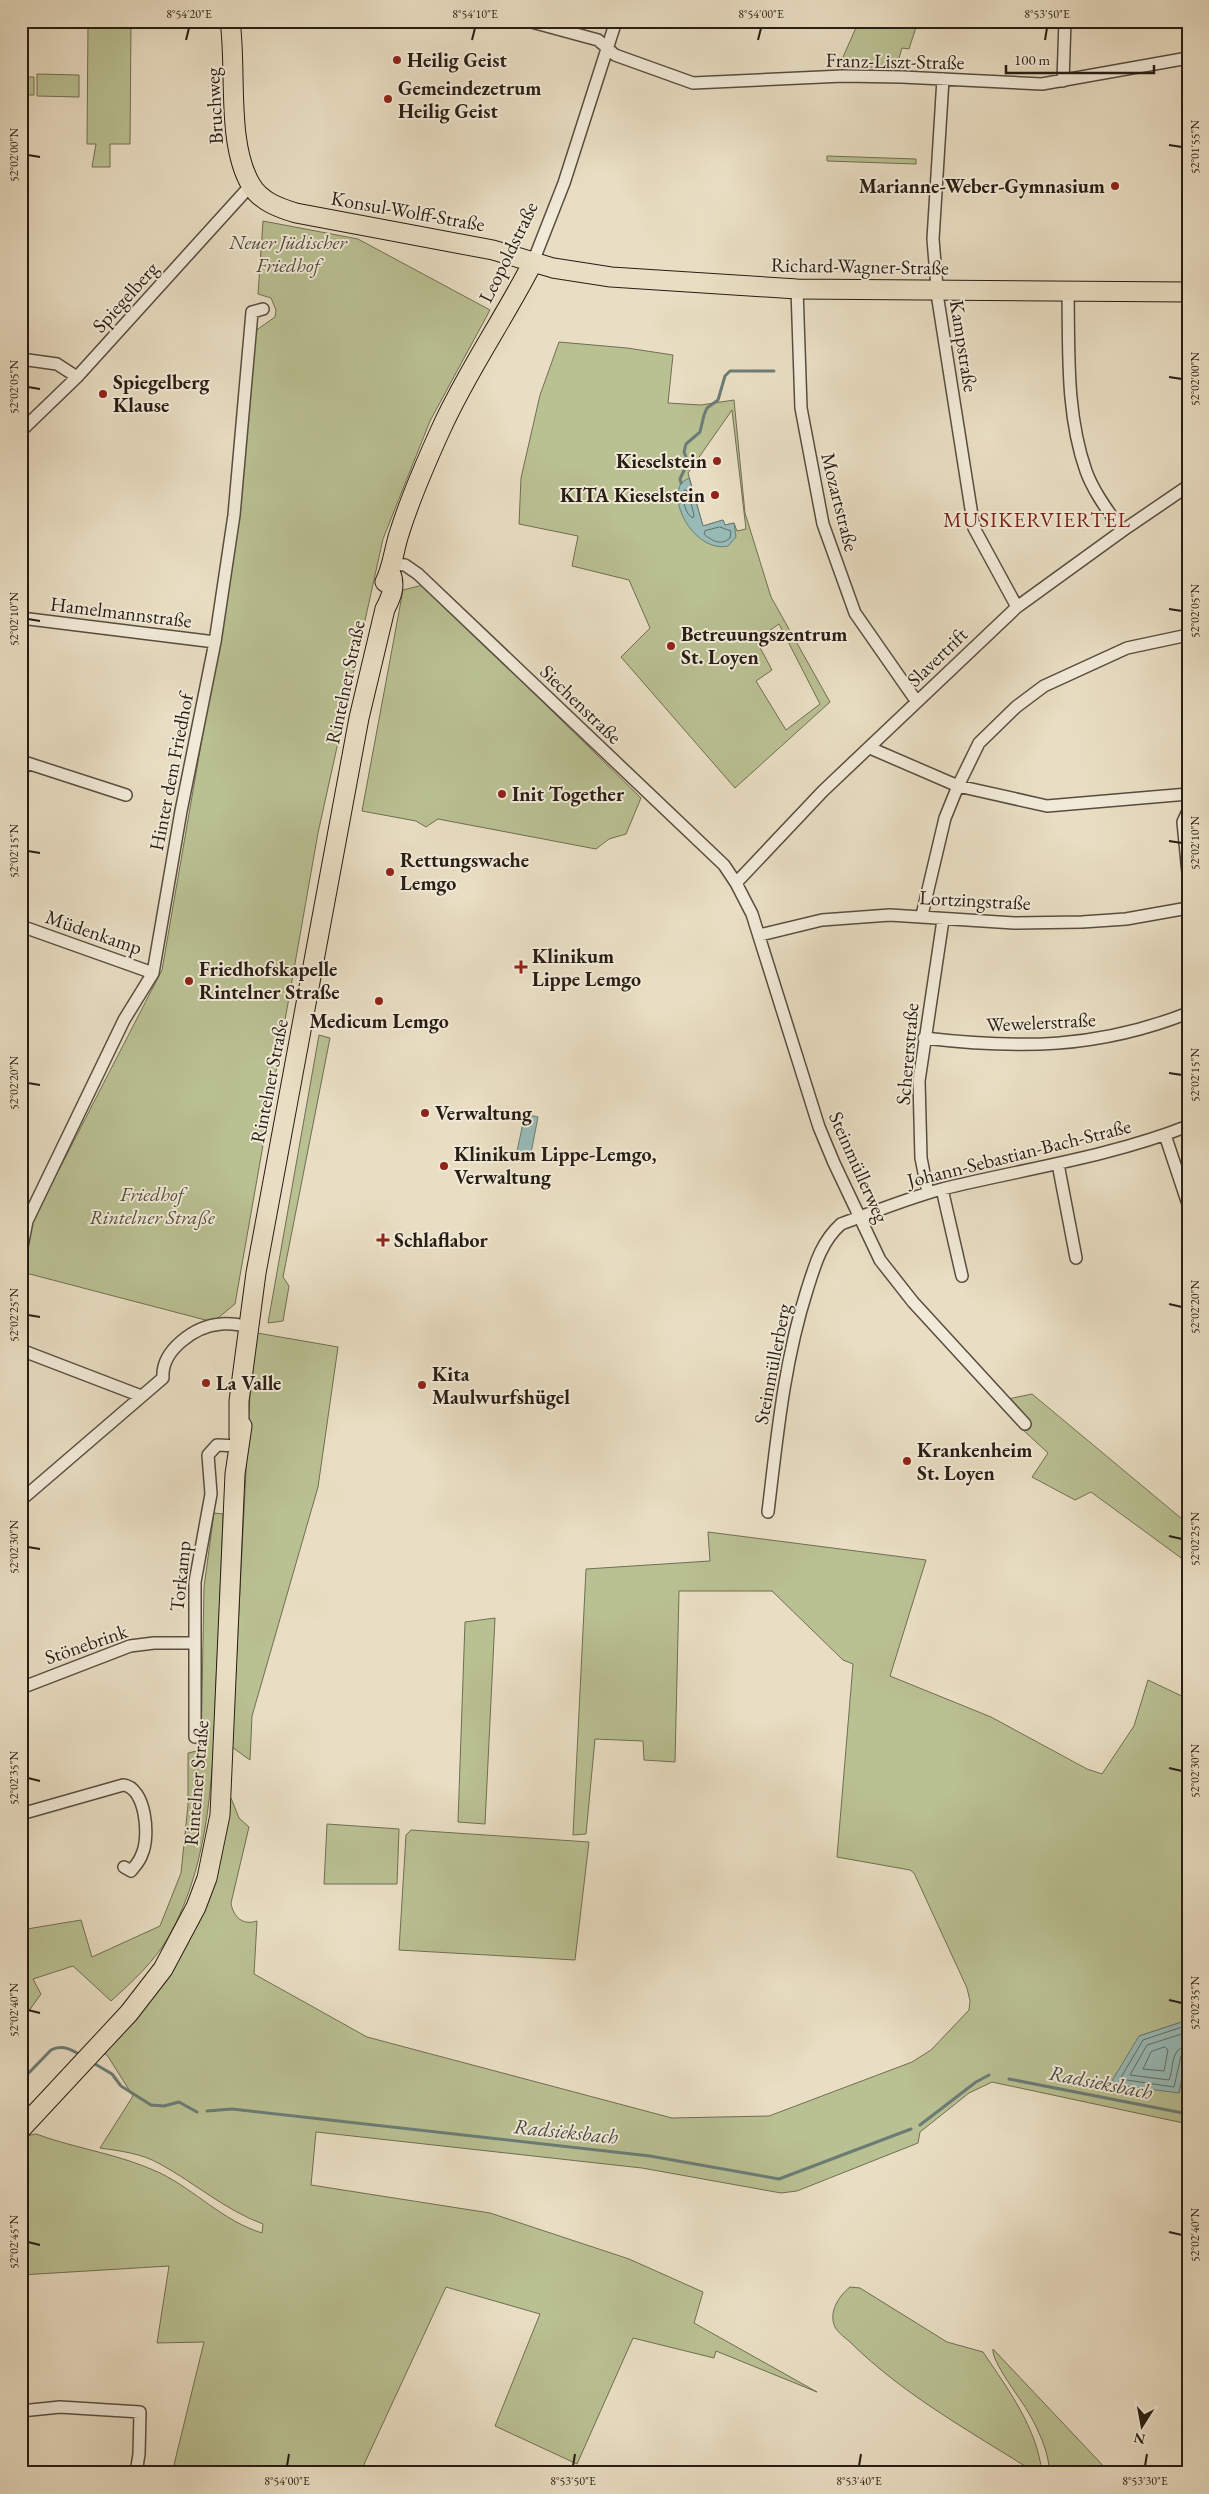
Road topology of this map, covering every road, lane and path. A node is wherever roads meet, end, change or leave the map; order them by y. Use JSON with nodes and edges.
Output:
{"nodes":[{"id":1,"x":230,"y":21,"type":"edge"},
{"id":2,"x":528,"y":21,"type":"edge"},
{"id":3,"x":616,"y":21,"type":"edge"},
{"id":4,"x":1065,"y":21,"type":"edge"},
{"id":5,"x":607,"y":47,"type":"junction"},
{"id":6,"x":1188,"y":58,"type":"edge"},
{"id":7,"x":943,"y":79,"type":"junction"},
{"id":8,"x":1063,"y":81,"type":"junction"},
{"id":9,"x":251,"y":185,"type":"junction"},
{"id":10,"x":274,"y":206,"type":"joint"},
{"id":11,"x":533,"y":262,"type":"junction"},
{"id":12,"x":797,"y":289,"type":"junction"},
{"id":13,"x":937,"y":291,"type":"junction"},
{"id":14,"x":1068,"y":292,"type":"junction"},
{"id":15,"x":1188,"y":292,"type":"edge"},
{"id":16,"x":263,"y":309,"type":"dead end"},
{"id":17,"x":21,"y":358,"type":"edge"},
{"id":18,"x":77,"y":378,"type":"junction"},
{"id":19,"x":21,"y":431,"type":"edge"},
{"id":20,"x":1188,"y":486,"type":"edge"},
{"id":21,"x":415,"y":491,"type":"joint"},
{"id":22,"x":1122,"y":531,"type":"junction"},
{"id":23,"x":391,"y":567,"type":"junction"},
{"id":24,"x":1017,"y":607,"type":"junction"},
{"id":25,"x":21,"y":618,"type":"edge"},
{"id":26,"x":1188,"y":635,"type":"edge"},
{"id":27,"x":215,"y":642,"type":"junction"},
{"id":28,"x":917,"y":702,"type":"junction"},
{"id":29,"x":870,"y":748,"type":"junction"},
{"id":30,"x":23,"y":761,"type":"edge"},
{"id":31,"x":21,"y":776,"type":"edge"},
{"id":32,"x":958,"y":786,"type":"junction"},
{"id":33,"x":1188,"y":794,"type":"edge"},
{"id":34,"x":126,"y":795,"type":"dead end"},
{"id":35,"x":1188,"y":811,"type":"edge"},
{"id":36,"x":1188,"y":873,"type":"edge"},
{"id":37,"x":736,"y":882,"type":"junction"},
{"id":38,"x":1188,"y":908,"type":"edge"},
{"id":39,"x":922,"y":915,"type":"junction"},
{"id":40,"x":943,"y":920,"type":"junction"},
{"id":41,"x":21,"y":926,"type":"edge"},
{"id":42,"x":760,"y":935,"type":"junction"},
{"id":43,"x":153,"y":973,"type":"junction"},
{"id":44,"x":1188,"y":1014,"type":"edge"},
{"id":45,"x":924,"y":1038,"type":"junction"},
{"id":46,"x":1188,"y":1126,"type":"edge"},
{"id":47,"x":1165,"y":1135,"type":"junction"},
{"id":48,"x":1058,"y":1164,"type":"junction"},
{"id":49,"x":942,"y":1189,"type":"junction"},
{"id":50,"x":928,"y":1193,"type":"junction"},
{"id":51,"x":1188,"y":1204,"type":"edge"},
{"id":52,"x":860,"y":1217,"type":"junction"},
{"id":53,"x":24,"y":1220,"type":"edge"},
{"id":54,"x":21,"y":1252,"type":"edge"},
{"id":55,"x":1076,"y":1258,"type":"dead end"},
{"id":56,"x":962,"y":1276,"type":"dead end"},
{"id":57,"x":248,"y":1326,"type":"junction"},
{"id":58,"x":21,"y":1350,"type":"edge"},
{"id":59,"x":141,"y":1396,"type":"junction"},
{"id":60,"x":1024,"y":1424,"type":"dead end"},
{"id":61,"x":239,"y":1441,"type":"junction"},
{"id":62,"x":21,"y":1500,"type":"edge"},
{"id":63,"x":768,"y":1512,"type":"dead end"},
{"id":64,"x":194,"y":1644,"type":"junction"},
{"id":65,"x":21,"y":1688,"type":"edge"},
{"id":66,"x":195,"y":1737,"type":"dead end"},
{"id":67,"x":21,"y":1814,"type":"edge"},
{"id":68,"x":124,"y":1866,"type":"dead end"},
{"id":69,"x":21,"y":2129,"type":"edge"},
{"id":70,"x":21,"y":2411,"type":"edge"},
{"id":71,"x":136,"y":2473,"type":"edge"}],
"edges":[{"from":1,"to":9,"type":"main road","name":"Bruchweg"},
{"from":2,"to":5,"type":"street","name":"Franz-Liszt-Straße"},
{"from":3,"to":5,"type":"street","name":"Leopoldstraße"},
{"from":4,"to":8,"type":"street"},
{"from":5,"to":7,"type":"street","name":"Franz-Liszt-Straße"},
{"from":5,"to":11,"type":"street","name":"Leopoldstraße"},
{"from":6,"to":8,"type":"street","name":"Franz-Liszt-Straße"},
{"from":7,"to":8,"type":"street","name":"Franz-Liszt-Straße"},
{"from":7,"to":13,"type":"street","name":"Kampstraße"},
{"from":9,"to":10,"type":"main road","name":"Bruchweg"},
{"from":9,"to":18,"type":"street","name":"Spiegelberg"},
{"from":10,"to":11,"type":"main road","name":"Konsul-Wolff-Straße"},
{"from":11,"to":12,"type":"main road","name":"Richard-Wagner-Straße"},
{"from":11,"to":21,"type":"main road","name":"Leopoldstraße"},
{"from":12,"to":13,"type":"main road","name":"Richard-Wagner-Straße"},
{"from":12,"to":28,"type":"street","name":"Mozartstraße"},
{"from":13,"to":14,"type":"main road","name":"Richard-Wagner-Straße"},
{"from":13,"to":24,"type":"street","name":"Kampstraße"},
{"from":14,"to":15,"type":"main road","name":"Richard-Wagner-Straße"},
{"from":14,"to":22,"type":"street"},
{"from":16,"to":27,"type":"street","name":"Hinter dem Friedhof"},
{"from":17,"to":18,"type":"street"},
{"from":18,"to":19,"type":"street","name":"Spiegelberg"},
{"from":20,"to":22,"type":"street","name":"Slavertrift"},
{"from":21,"to":23,"type":"main road","name":"Rintelner Straße"},
{"from":22,"to":24,"type":"street","name":"Slavertrift"},
{"from":23,"to":37,"type":"street","name":"Siechenstraße"},
{"from":23,"to":57,"type":"main road","name":"Rintelner Straße"},
{"from":24,"to":28,"type":"street","name":"Slavertrift"},
{"from":25,"to":27,"type":"street","name":"Hamelmannstraße"},
{"from":26,"to":32,"type":"street"},
{"from":27,"to":43,"type":"street","name":"Hinter dem Friedhof"},
{"from":28,"to":29,"type":"street","name":"Slavertrift"},
{"from":29,"to":32,"type":"street"},
{"from":29,"to":37,"type":"street","name":"Slavertrift"},
{"from":30,"to":31,"type":"street"},
{"from":30,"to":34,"type":"street"},
{"from":32,"to":33,"type":"street"},
{"from":32,"to":39,"type":"street"},
{"from":35,"to":36,"type":"street"},
{"from":37,"to":42,"type":"street","name":"Steinmüllerweg"},
{"from":38,"to":40,"type":"street","name":"Lortzingstraße"},
{"from":39,"to":40,"type":"street","name":"Lortzingstraße"},
{"from":39,"to":42,"type":"street","name":"Lortzingstraße"},
{"from":40,"to":45,"type":"street","name":"Schererstraße"},
{"from":41,"to":43,"type":"street","name":"Müdenkamp"},
{"from":42,"to":52,"type":"street","name":"Steinmüllerweg"},
{"from":43,"to":53,"type":"street","name":"Hinter dem Friedhof"},
{"from":44,"to":45,"type":"street","name":"Wewelerstraße"},
{"from":45,"to":50,"type":"street","name":"Schererstraße"},
{"from":46,"to":47,"type":"street","name":"Johann-Sebastian-Bach-Straße"},
{"from":47,"to":48,"type":"street","name":"Johann-Sebastian-Bach-Straße"},
{"from":47,"to":51,"type":"street"},
{"from":48,"to":49,"type":"street","name":"Johann-Sebastian-Bach-Straße"},
{"from":48,"to":55,"type":"street"},
{"from":49,"to":50,"type":"street","name":"Johann-Sebastian-Bach-Straße"},
{"from":49,"to":56,"type":"street"},
{"from":50,"to":52,"type":"street","name":"Johann-Sebastian-Bach-Straße"},
{"from":52,"to":60,"type":"street","name":"Steinmüllerweg"},
{"from":52,"to":63,"type":"street","name":"Steinmüllerberg"},
{"from":53,"to":54,"type":"street"},
{"from":57,"to":59,"type":"street"},
{"from":57,"to":61,"type":"main road","name":"Rintelner Straße"},
{"from":58,"to":59,"type":"street"},
{"from":59,"to":62,"type":"street"},
{"from":61,"to":64,"type":"street","name":"Torkamp"},
{"from":61,"to":69,"type":"main road","name":"Rintelner Straße"},
{"from":64,"to":65,"type":"street","name":"Stönebrink"},
{"from":64,"to":66,"type":"street","name":"Torkamp"},
{"from":67,"to":68,"type":"street"},
{"from":70,"to":71,"type":"street"}]}
